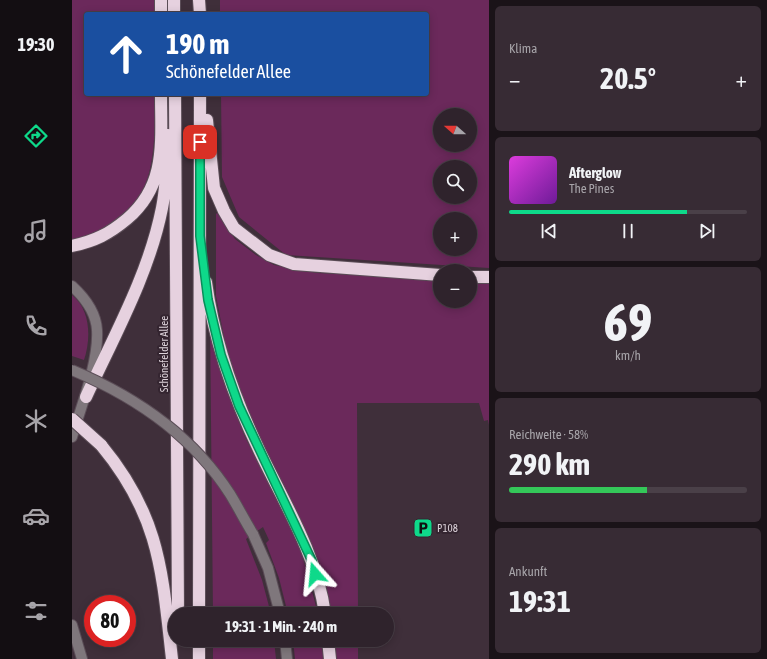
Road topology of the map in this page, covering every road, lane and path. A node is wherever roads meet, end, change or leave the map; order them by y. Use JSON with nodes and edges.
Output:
{"nodes":[{"id":1,"x":161,"y":0,"type":"edge"},
{"id":2,"x":174,"y":0,"type":"edge"},
{"id":3,"x":199,"y":0,"type":"edge"},
{"id":4,"x":161,"y":12,"type":"edge"},
{"id":5,"x":174,"y":12,"type":"edge"},
{"id":6,"x":200,"y":12,"type":"edge"},
{"id":7,"x":161,"y":96,"type":"edge"},
{"id":8,"x":171,"y":96,"type":"edge"},
{"id":9,"x":175,"y":96,"type":"edge"},
{"id":10,"x":201,"y":96,"type":"edge"},
{"id":11,"x":201,"y":96,"type":"edge"},
{"id":12,"x":200,"y":236,"type":"junction"},
{"id":13,"x":72,"y":246,"type":"edge"},
{"id":14,"x":433,"y":274,"type":"edge"},
{"id":15,"x":477,"y":277,"type":"edge"},
{"id":16,"x":489,"y":277,"type":"edge"},
{"id":17,"x":72,"y":286,"type":"edge"},
{"id":18,"x":72,"y":370,"type":"edge"},
{"id":19,"x":86,"y":397,"type":"junction"},
{"id":20,"x":72,"y":419,"type":"edge"},
{"id":21,"x":72,"y":437,"type":"edge"},
{"id":22,"x":178,"y":607,"type":"edge"},
{"id":23,"x":199,"y":607,"type":"edge"},
{"id":24,"x":278,"y":607,"type":"edge"},
{"id":25,"x":323,"y":607,"type":"edge"},
{"id":26,"x":72,"y":625,"type":"edge"},
{"id":27,"x":178,"y":647,"type":"edge"},
{"id":28,"x":199,"y":647,"type":"edge"},
{"id":29,"x":286,"y":647,"type":"edge"},
{"id":30,"x":329,"y":647,"type":"edge"},
{"id":31,"x":82,"y":659,"type":"edge"},
{"id":32,"x":172,"y":659,"type":"edge"},
{"id":33,"x":178,"y":659,"type":"edge"},
{"id":34,"x":199,"y":659,"type":"edge"},
{"id":35,"x":287,"y":659,"type":"edge"},
{"id":36,"x":330,"y":659,"type":"edge"}],
"edges":[{"from":1,"to":4,"type":"highway"},
{"from":2,"to":5,"type":"highway"},
{"from":3,"to":6,"type":"highway"},
{"from":7,"to":13,"type":"highway"},
{"from":8,"to":19,"type":"highway"},
{"from":9,"to":22,"type":"highway","name":"Schönefelder Allee"},
{"from":10,"to":12,"type":"highway"},
{"from":11,"to":14,"type":"highway"},
{"from":12,"to":23,"type":"highway"},
{"from":12,"to":25,"type":"highway"},
{"from":15,"to":16,"type":"highway"},
{"from":17,"to":19,"type":"street"},
{"from":18,"to":24,"type":"street","bridge":true},
{"from":19,"to":21,"type":"street"},
{"from":20,"to":32,"type":"highway","bridge":true},
{"from":26,"to":31,"type":"street"},
{"from":27,"to":33,"type":"highway"},
{"from":28,"to":34,"type":"highway"},
{"from":29,"to":35,"type":"street"},
{"from":30,"to":36,"type":"highway"}]}
